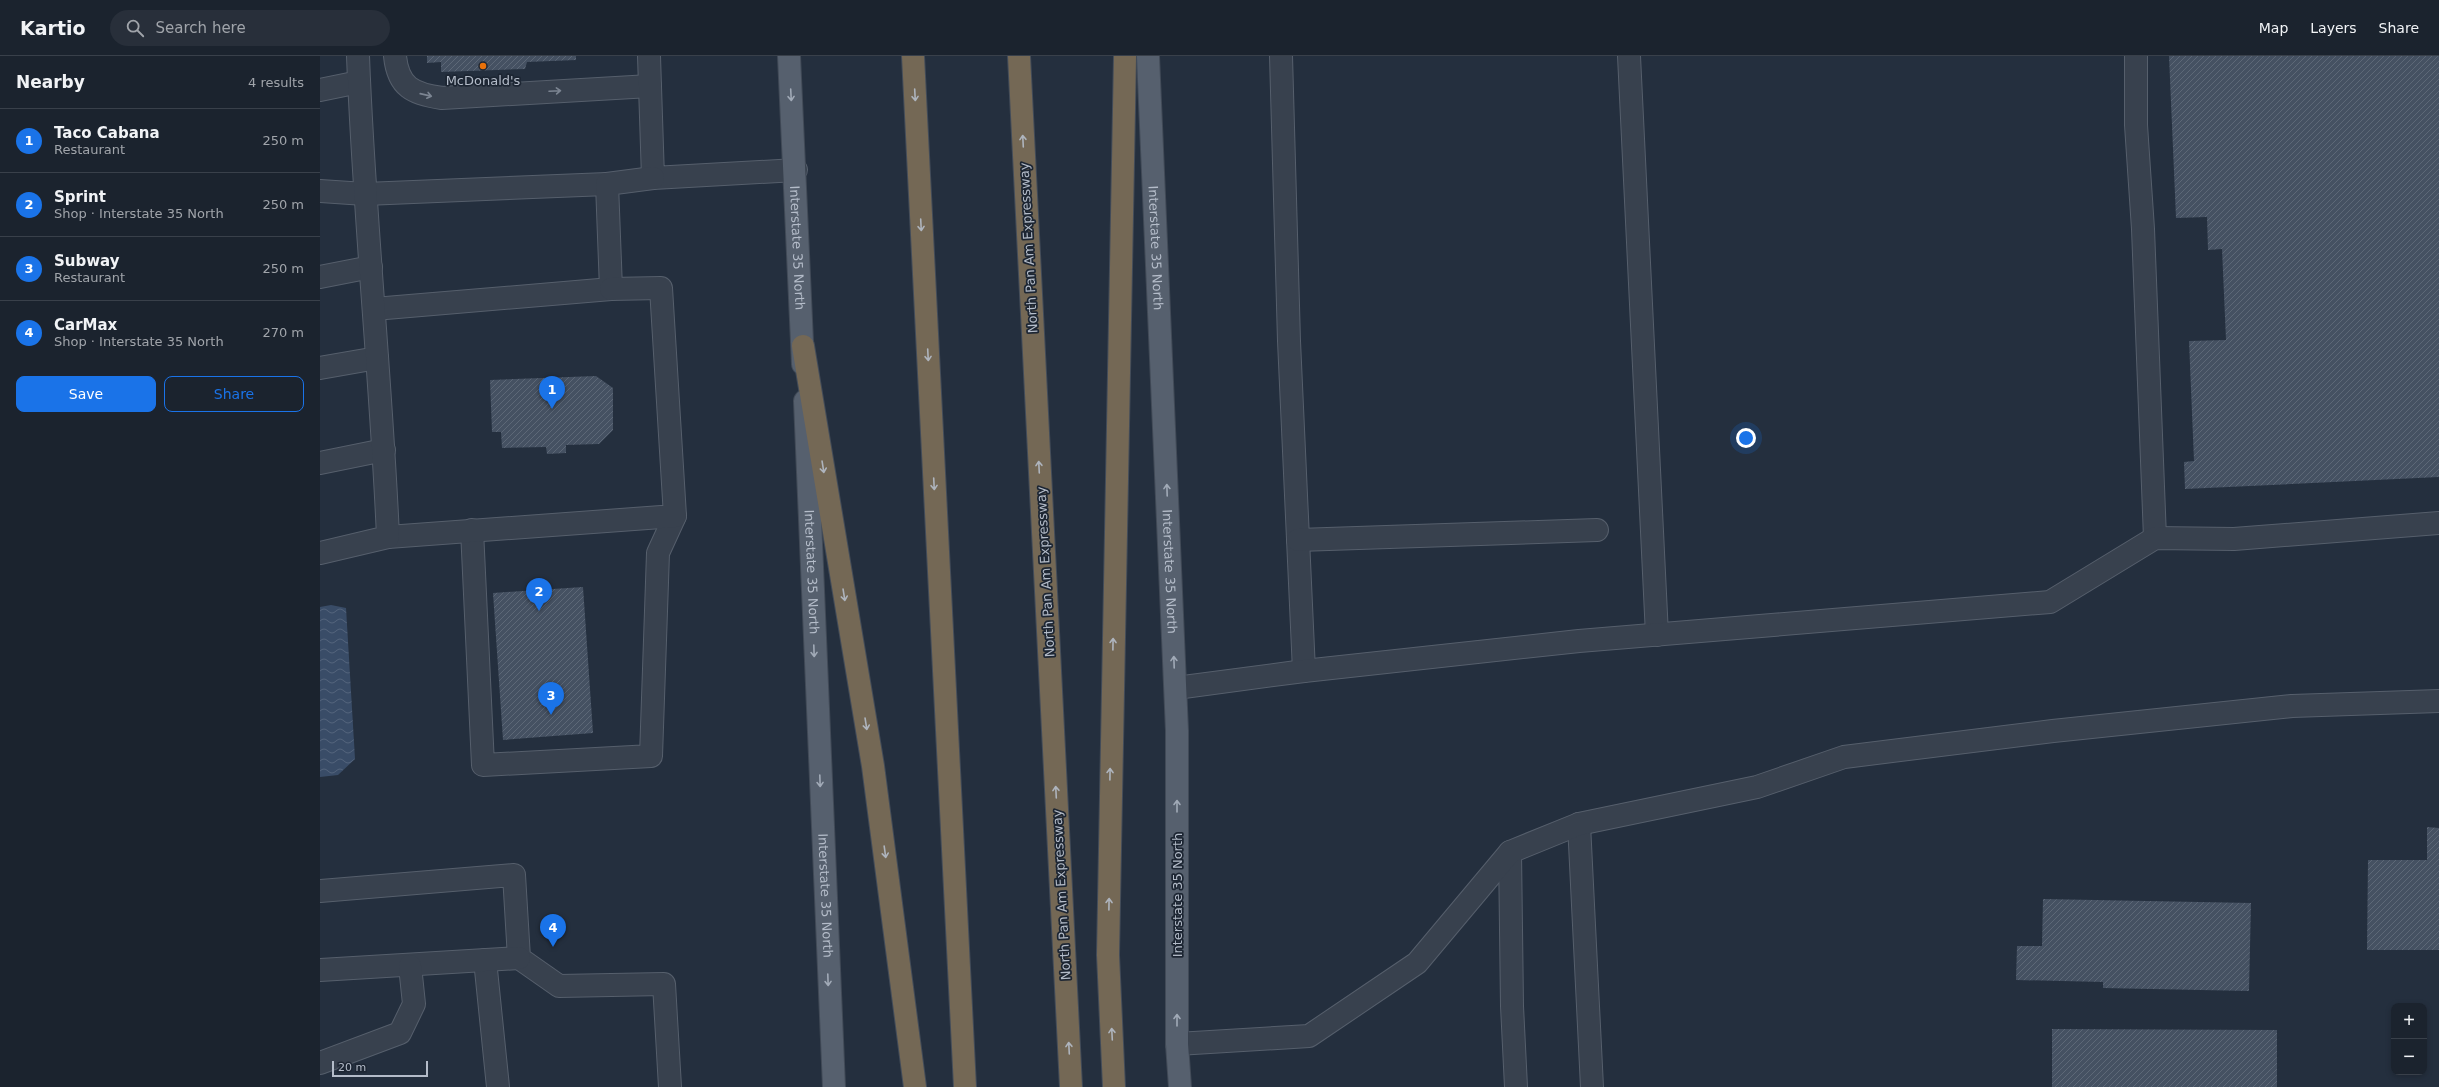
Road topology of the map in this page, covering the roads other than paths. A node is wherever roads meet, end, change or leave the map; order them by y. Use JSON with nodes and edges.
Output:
{"nodes":[{"id":1,"x":358,"y":56,"type":"edge"},
{"id":2,"x":649,"y":56,"type":"edge"},
{"id":3,"x":789,"y":56,"type":"edge"},
{"id":4,"x":913,"y":56,"type":"edge"},
{"id":5,"x":1019,"y":56,"type":"edge"},
{"id":6,"x":1125,"y":56,"type":"edge"},
{"id":7,"x":1148,"y":56,"type":"edge"},
{"id":8,"x":1281,"y":56,"type":"edge"},
{"id":9,"x":1629,"y":56,"type":"edge"},
{"id":10,"x":2136,"y":56,"type":"edge"},
{"id":11,"x":396,"y":64,"type":"edge"},
{"id":12,"x":359,"y":82,"type":"junction"},
{"id":13,"x":650,"y":86,"type":"junction"},
{"id":14,"x":320,"y":90,"type":"edge"},
{"id":15,"x":796,"y":170,"type":"junction"},
{"id":16,"x":653,"y":178,"type":"junction"},
{"id":17,"x":607,"y":184,"type":"junction"},
{"id":18,"x":320,"y":192,"type":"edge"},
{"id":19,"x":365,"y":194,"type":"junction"},
{"id":20,"x":371,"y":267,"type":"junction"},
{"id":21,"x":320,"y":277,"type":"edge"},
{"id":22,"x":611,"y":289,"type":"junction"},
{"id":23,"x":374,"y":309,"type":"junction"},
{"id":24,"x":803,"y":346,"type":"junction"},
{"id":25,"x":377,"y":358,"type":"junction"},
{"id":26,"x":320,"y":368,"type":"edge"},
{"id":27,"x":384,"y":450,"type":"junction"},
{"id":28,"x":320,"y":463,"type":"edge"},
{"id":29,"x":674,"y":516,"type":"junction"},
{"id":30,"x":2439,"y":523,"type":"edge"},
{"id":31,"x":472,"y":530,"type":"junction"},
{"id":32,"x":1597,"y":530,"type":"dead end"},
{"id":33,"x":388,"y":537,"type":"junction"},
{"id":34,"x":2155,"y":538,"type":"junction"},
{"id":35,"x":1298,"y":540,"type":"junction"},
{"id":36,"x":320,"y":554,"type":"edge"},
{"id":37,"x":1657,"y":634,"type":"junction"},
{"id":38,"x":1304,"y":670,"type":"junction"},
{"id":39,"x":1176,"y":688,"type":"junction"},
{"id":40,"x":2439,"y":702,"type":"edge"},
{"id":41,"x":1579,"y":824,"type":"junction"},
{"id":42,"x":1510,"y":852,"type":"junction"},
{"id":43,"x":320,"y":891,"type":"edge"},
{"id":44,"x":519,"y":958,"type":"junction"},
{"id":45,"x":485,"y":960,"type":"junction"},
{"id":46,"x":410,"y":966,"type":"junction"},
{"id":47,"x":320,"y":970,"type":"edge"},
{"id":48,"x":1177,"y":1044,"type":"junction"},
{"id":49,"x":320,"y":1063,"type":"edge"},
{"id":50,"x":498,"y":1087,"type":"edge"},
{"id":51,"x":670,"y":1087,"type":"edge"},
{"id":52,"x":834,"y":1087,"type":"edge"},
{"id":53,"x":914,"y":1087,"type":"edge"},
{"id":54,"x":965,"y":1087,"type":"edge"},
{"id":55,"x":1071,"y":1087,"type":"edge"},
{"id":56,"x":1114,"y":1087,"type":"edge"},
{"id":57,"x":1180,"y":1087,"type":"edge"},
{"id":58,"x":1516,"y":1087,"type":"edge"},
{"id":59,"x":1592,"y":1087,"type":"edge"}],
"edges":[{"from":1,"to":12,"type":"lane"},
{"from":2,"to":13,"type":"lane"},
{"from":3,"to":15,"type":"main road","name":"Interstate 35 North","one_way":true},
{"from":4,"to":54,"type":"highway","one_way":true},
{"from":55,"to":5,"type":"highway","name":"North Pan Am Expressway","one_way":true},
{"from":56,"to":6,"type":"highway","one_way":true},
{"from":39,"to":7,"type":"main road","name":"Interstate 35 North","one_way":true},
{"from":8,"to":35,"type":"lane"},
{"from":9,"to":37,"type":"lane"},
{"from":10,"to":34,"type":"lane"},
{"from":11,"to":13,"type":"lane","one_way":true},
{"from":12,"to":14,"type":"lane"},
{"from":12,"to":19,"type":"lane"},
{"from":13,"to":16,"type":"lane"},
{"from":15,"to":16,"type":"lane"},
{"from":15,"to":24,"type":"main road","name":"Interstate 35 North"},
{"from":16,"to":17,"type":"lane"},
{"from":17,"to":19,"type":"lane"},
{"from":17,"to":22,"type":"lane"},
{"from":18,"to":19,"type":"lane"},
{"from":19,"to":20,"type":"lane"},
{"from":20,"to":21,"type":"lane"},
{"from":20,"to":23,"type":"lane"},
{"from":22,"to":23,"type":"lane"},
{"from":22,"to":29,"type":"lane"},
{"from":23,"to":25,"type":"lane"},
{"from":24,"to":52,"type":"main road","name":"Interstate 35 North","one_way":true},
{"from":24,"to":53,"type":"highway","one_way":true},
{"from":25,"to":26,"type":"lane"},
{"from":25,"to":27,"type":"lane"},
{"from":27,"to":28,"type":"lane"},
{"from":27,"to":33,"type":"lane"},
{"from":29,"to":31,"type":"lane"},
{"from":29,"to":31,"type":"lane"},
{"from":30,"to":34,"type":"lane"},
{"from":31,"to":33,"type":"lane"},
{"from":32,"to":35,"type":"lane"},
{"from":33,"to":36,"type":"lane"},
{"from":34,"to":37,"type":"lane"},
{"from":35,"to":38,"type":"lane"},
{"from":37,"to":38,"type":"lane"},
{"from":38,"to":39,"type":"lane"},
{"from":48,"to":39,"type":"main road","name":"Interstate 35 North","one_way":true},
{"from":40,"to":41,"type":"lane"},
{"from":41,"to":42,"type":"lane"},
{"from":41,"to":59,"type":"lane"},
{"from":42,"to":48,"type":"lane"},
{"from":42,"to":58,"type":"lane"},
{"from":43,"to":44,"type":"lane"},
{"from":44,"to":45,"type":"lane"},
{"from":44,"to":51,"type":"lane"},
{"from":45,"to":46,"type":"lane"},
{"from":45,"to":50,"type":"lane"},
{"from":46,"to":47,"type":"lane"},
{"from":46,"to":49,"type":"lane"},
{"from":48,"to":57,"type":"main road","name":"Interstate 35 North"}]}
